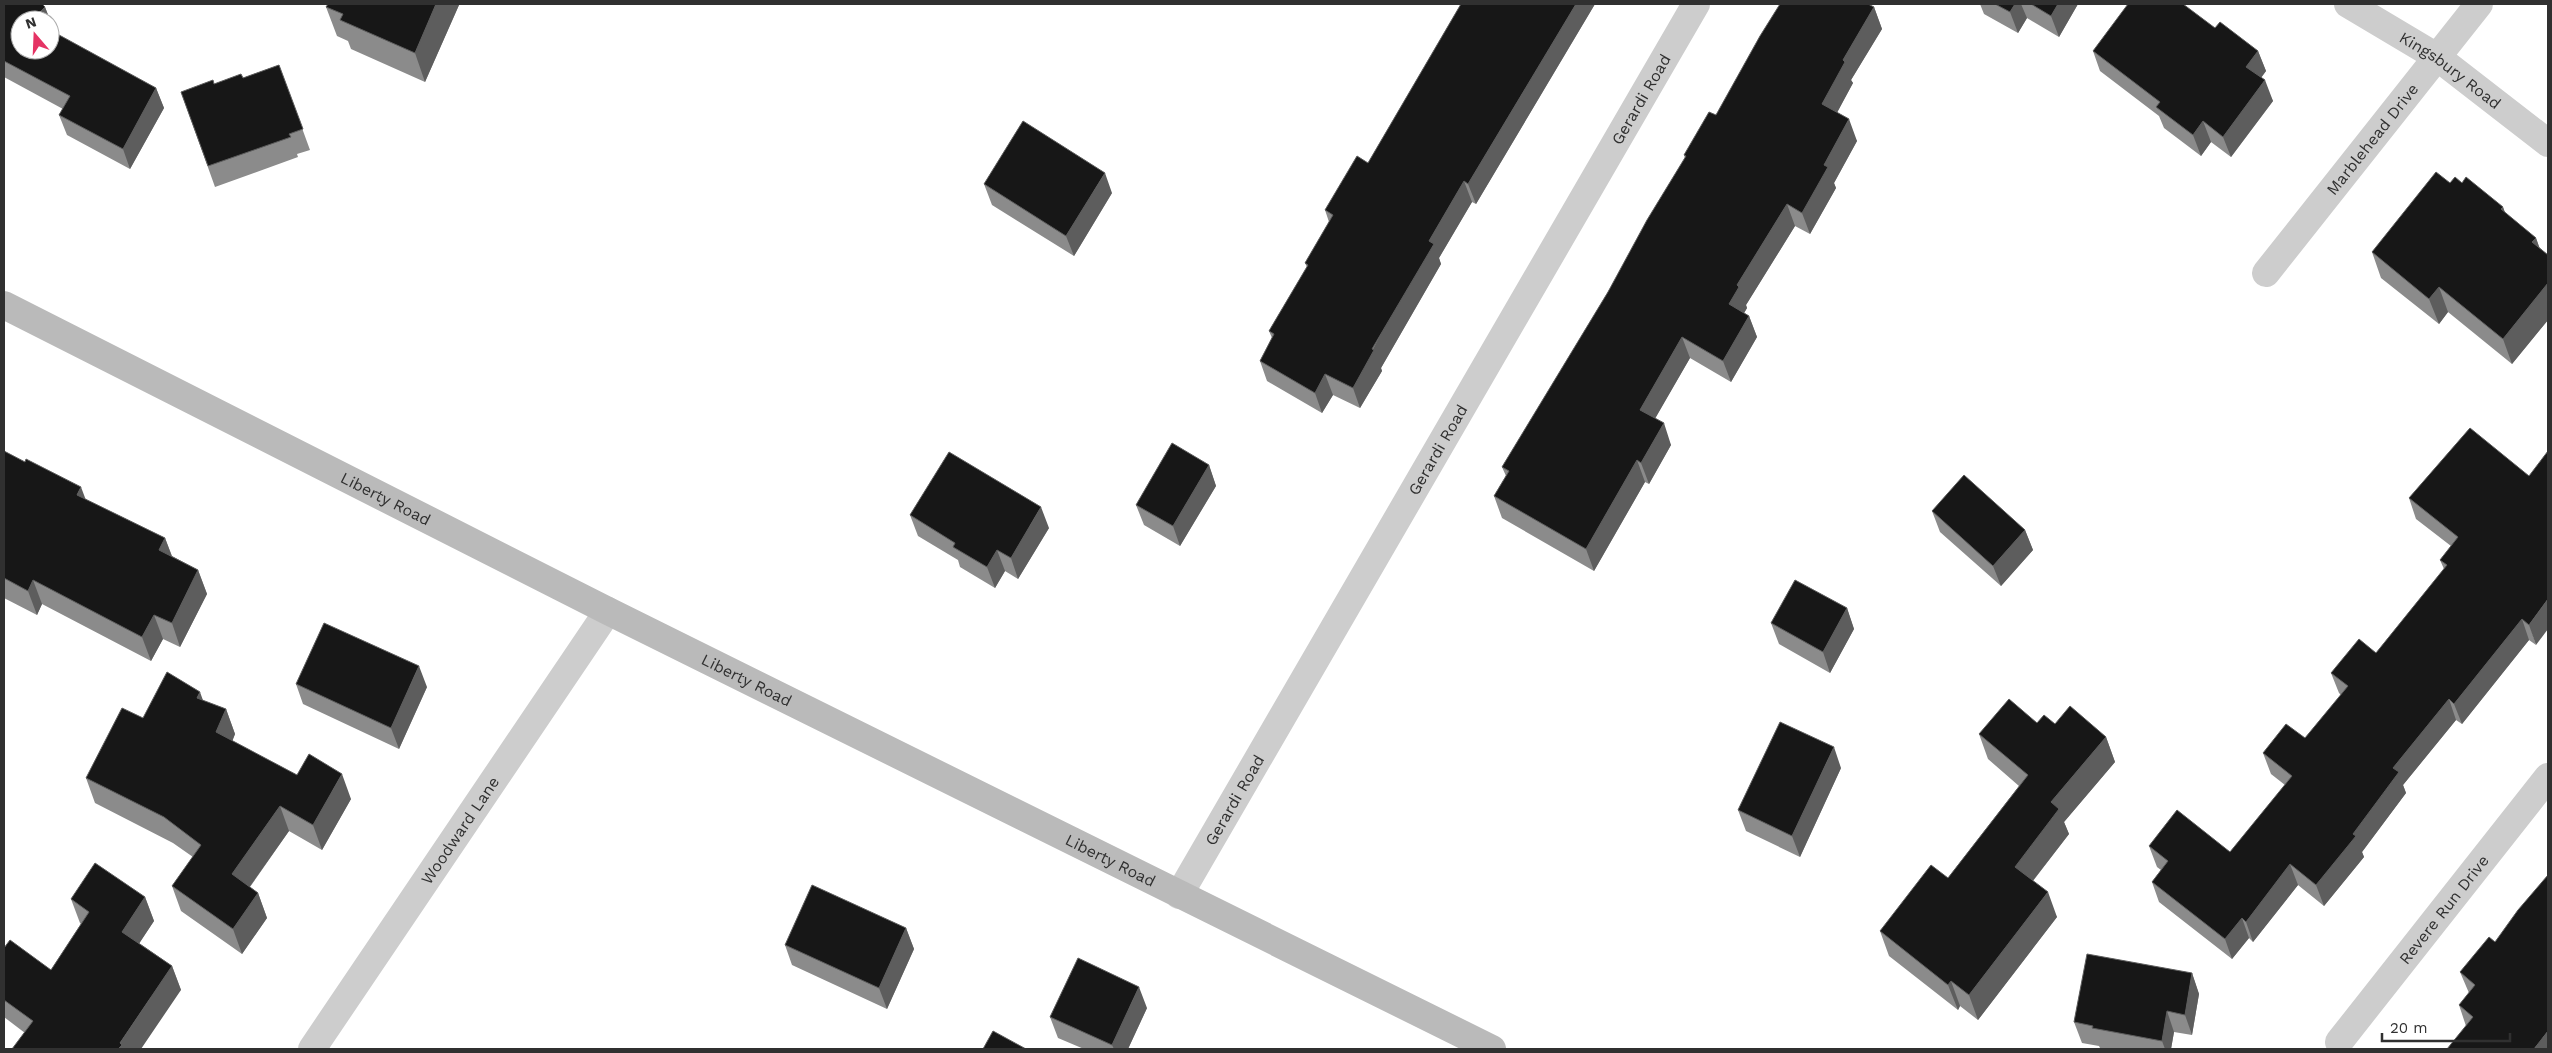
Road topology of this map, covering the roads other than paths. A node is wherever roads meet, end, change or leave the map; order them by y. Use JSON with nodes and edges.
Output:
{"nodes":[{"id":1,"x":1696,"y":4,"type":"edge"},
{"id":2,"x":2348,"y":4,"type":"edge"},
{"id":3,"x":2479,"y":4,"type":"edge"},
{"id":4,"x":2437,"y":56,"type":"junction"},
{"id":5,"x":2548,"y":144,"type":"edge"},
{"id":6,"x":2266,"y":273,"type":"dead end"},
{"id":7,"x":4,"y":305,"type":"edge"},
{"id":8,"x":608,"y":611,"type":"junction"},
{"id":9,"x":2548,"y":777,"type":"edge"},
{"id":10,"x":1179,"y":895,"type":"junction"},
{"id":11,"x":2339,"y":1042,"type":"dead end"},
{"id":12,"x":312,"y":1049,"type":"edge"},
{"id":13,"x":1492,"y":1049,"type":"edge"}],
"edges":[{"from":1,"to":10,"type":"street","name":"Gerardi Road"},
{"from":2,"to":4,"type":"street","name":"Kingsbury Road"},
{"from":3,"to":4,"type":"street","name":"Marblehead Drive"},
{"from":4,"to":5,"type":"street","name":"Kingsbury Road"},
{"from":4,"to":6,"type":"street","name":"Marblehead Drive"},
{"from":7,"to":8,"type":"main road","name":"Liberty Road"},
{"from":8,"to":10,"type":"main road","name":"Liberty Road"},
{"from":8,"to":12,"type":"street","name":"Woodward Lane"},
{"from":9,"to":11,"type":"street","name":"Revere Run Drive"},
{"from":10,"to":13,"type":"main road","name":"Liberty Road"}]}
